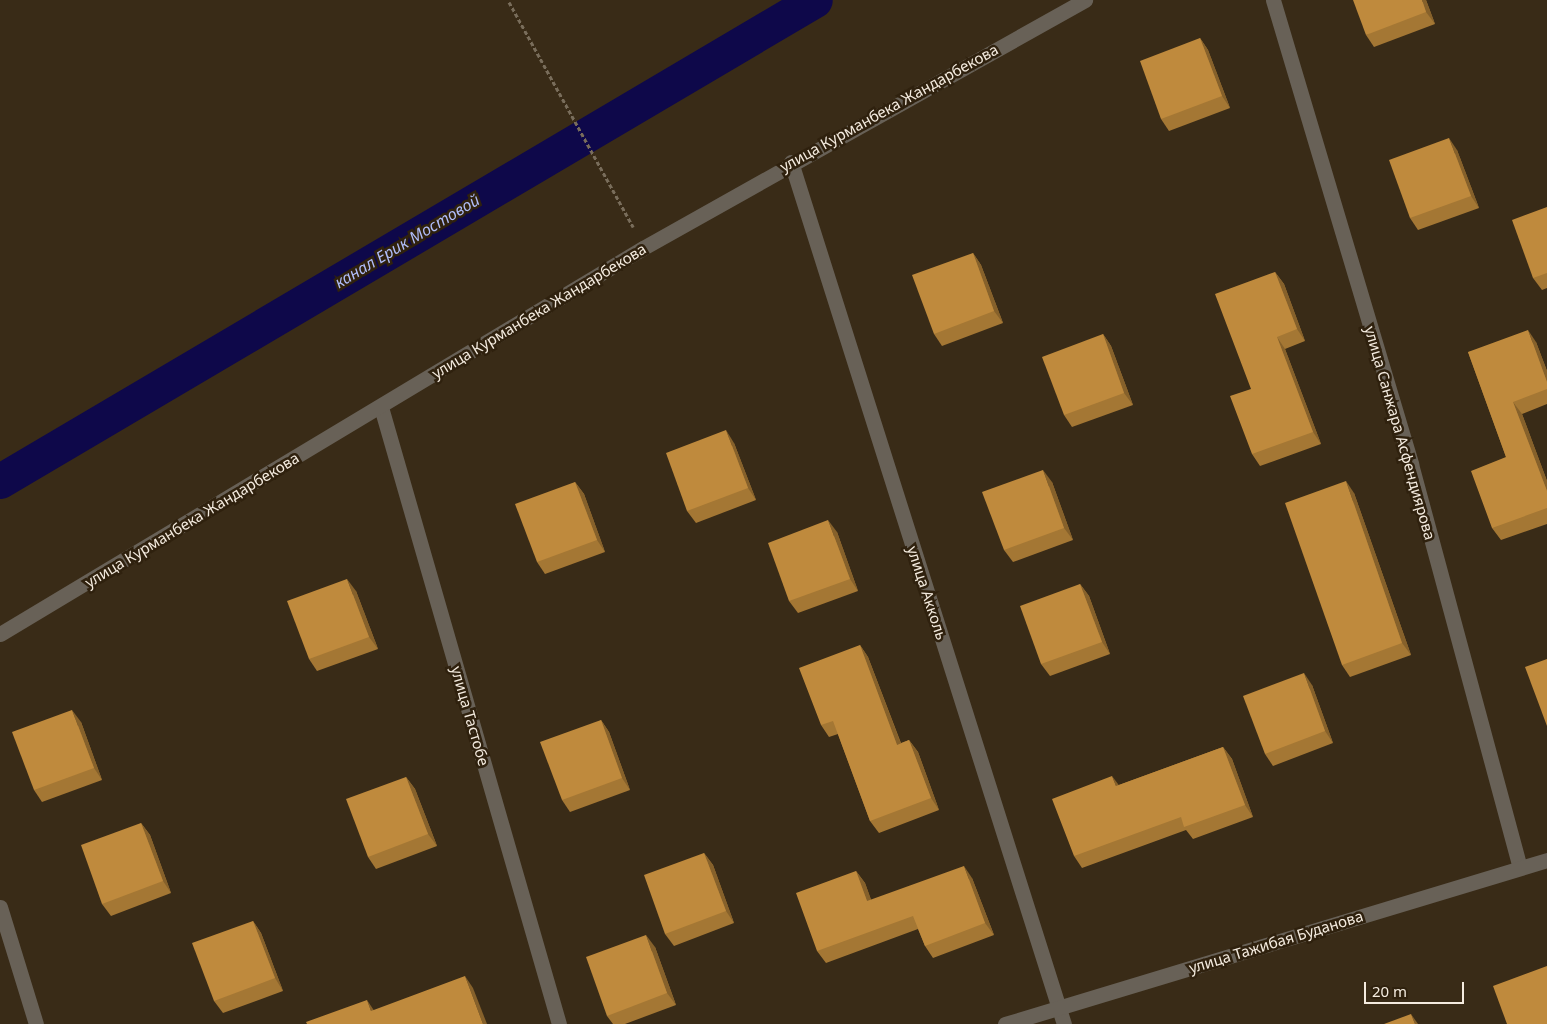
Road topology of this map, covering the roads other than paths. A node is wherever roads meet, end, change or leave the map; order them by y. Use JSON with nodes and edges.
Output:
{"nodes":[{"id":1,"x":1085,"y":0,"type":"edge"},
{"id":2,"x":1273,"y":0,"type":"edge"},
{"id":3,"x":791,"y":162,"type":"junction"},
{"id":4,"x":381,"y":407,"type":"junction"},
{"id":5,"x":0,"y":634,"type":"edge"},
{"id":6,"x":1547,"y":860,"type":"edge"},
{"id":7,"x":1520,"y":867,"type":"junction"},
{"id":8,"x":0,"y":907,"type":"edge"},
{"id":9,"x":1059,"y":1008,"type":"junction"},
{"id":10,"x":36,"y":1024,"type":"edge"},
{"id":11,"x":559,"y":1024,"type":"edge"},
{"id":12,"x":1005,"y":1024,"type":"edge"},
{"id":13,"x":1064,"y":1024,"type":"edge"}],
"edges":[{"from":1,"to":3,"type":"street","name":"улица Курманбека Жандарбекова"},
{"from":2,"to":7,"type":"street","name":"улица Санжара Асфендиярова"},
{"from":3,"to":4,"type":"street","name":"улица Курманбека Жандарбекова"},
{"from":3,"to":9,"type":"street","name":"улица Акколь"},
{"from":4,"to":5,"type":"street","name":"улица Курманбека Жандарбекова"},
{"from":4,"to":11,"type":"street","name":"улица Тастобе"},
{"from":6,"to":7,"type":"street","name":"улица Тажибая Буданова"},
{"from":7,"to":9,"type":"street","name":"улица Тажибая Буданова"},
{"from":8,"to":10,"type":"street"},
{"from":9,"to":12,"type":"street","name":"улица Тажибая Буданова"},
{"from":9,"to":13,"type":"street","name":"улица Акколь"}]}
